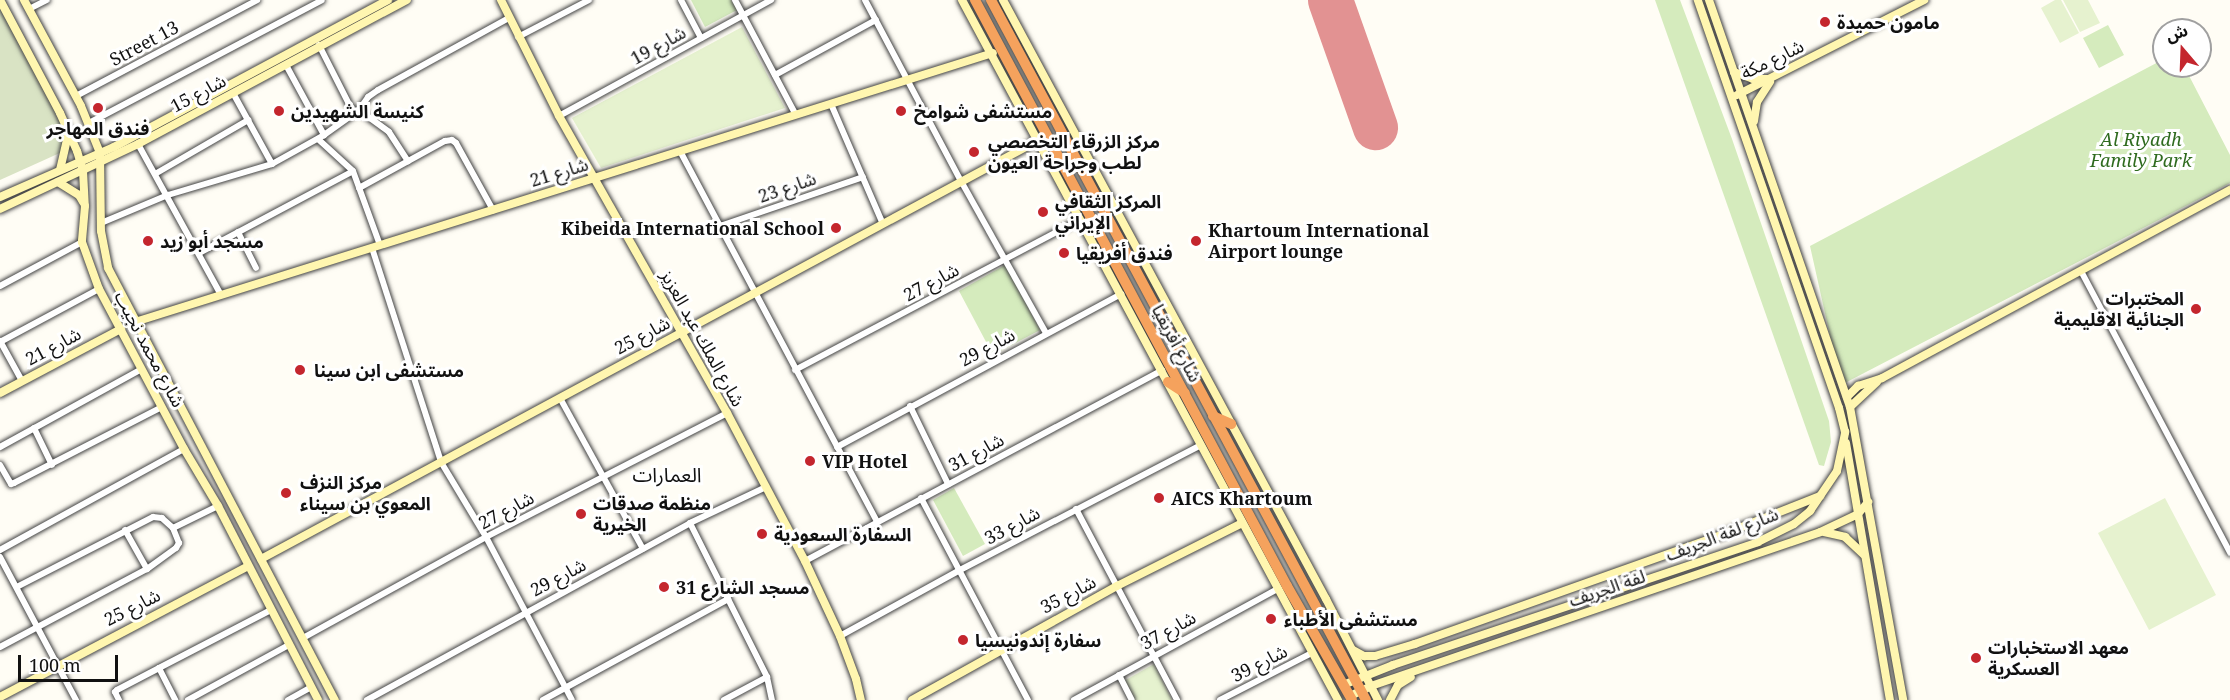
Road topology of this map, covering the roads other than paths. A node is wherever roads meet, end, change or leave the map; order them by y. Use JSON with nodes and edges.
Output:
{"nodes":[{"id":1,"x":0,"y":0,"type":"edge"},
{"id":2,"x":24,"y":0,"type":"edge"},
{"id":3,"x":47,"y":0,"type":"edge"},
{"id":4,"x":256,"y":0,"type":"edge"},
{"id":5,"x":322,"y":0,"type":"edge"},
{"id":6,"x":388,"y":0,"type":"edge"},
{"id":7,"x":407,"y":0,"type":"edge"},
{"id":8,"x":501,"y":0,"type":"edge"},
{"id":9,"x":589,"y":0,"type":"edge"},
{"id":10,"x":681,"y":0,"type":"edge"},
{"id":11,"x":735,"y":0,"type":"edge"},
{"id":12,"x":771,"y":0,"type":"edge"},
{"id":13,"x":865,"y":0,"type":"edge"},
{"id":14,"x":962,"y":0,"type":"edge"},
{"id":15,"x":975,"y":0,"type":"edge"},
{"id":16,"x":991,"y":0,"type":"edge"},
{"id":17,"x":1003,"y":0,"type":"edge"},
{"id":18,"x":1698,"y":0,"type":"edge"},
{"id":19,"x":1709,"y":0,"type":"edge"},
{"id":20,"x":1924,"y":0,"type":"edge"},
{"id":21,"x":29,"y":9,"type":"junction"},
{"id":22,"x":743,"y":15,"type":"junction"},
{"id":23,"x":509,"y":18,"type":"junction"},
{"id":24,"x":876,"y":20,"type":"junction"},
{"id":25,"x":518,"y":37,"type":"junction"},
{"id":26,"x":315,"y":38,"type":"junction"},
{"id":27,"x":701,"y":38,"type":"junction"},
{"id":28,"x":320,"y":47,"type":"junction"},
{"id":29,"x":993,"y":53,"type":"junction"},
{"id":30,"x":286,"y":65,"type":"junction"},
{"id":31,"x":1734,"y":72,"type":"junction"},
{"id":32,"x":775,"y":75,"type":"junction"},
{"id":33,"x":1777,"y":75,"type":"junction"},
{"id":34,"x":909,"y":80,"type":"junction"},
{"id":35,"x":236,"y":88,"type":"junction"},
{"id":36,"x":1742,"y":93,"type":"junction"},
{"id":37,"x":76,"y":96,"type":"junction"},
{"id":38,"x":1732,"y":97,"type":"junction"},
{"id":39,"x":831,"y":104,"type":"junction"},
{"id":40,"x":357,"y":112,"type":"junction"},
{"id":41,"x":796,"y":115,"type":"junction"},
{"id":42,"x":559,"y":116,"type":"junction"},
{"id":43,"x":248,"y":120,"type":"junction"},
{"id":44,"x":90,"y":126,"type":"junction"},
{"id":45,"x":1754,"y":127,"type":"junction"},
{"id":46,"x":68,"y":131,"type":"junction"},
{"id":47,"x":321,"y":137,"type":"junction"},
{"id":48,"x":1039,"y":140,"type":"junction"},
{"id":49,"x":138,"y":144,"type":"junction"},
{"id":50,"x":116,"y":151,"type":"junction"},
{"id":51,"x":680,"y":151,"type":"junction"},
{"id":52,"x":100,"y":153,"type":"junction"},
{"id":53,"x":80,"y":161,"type":"junction"},
{"id":54,"x":408,"y":161,"type":"junction"},
{"id":55,"x":101,"y":163,"type":"junction"},
{"id":56,"x":272,"y":164,"type":"junction"},
{"id":57,"x":60,"y":170,"type":"junction"},
{"id":58,"x":83,"y":171,"type":"junction"},
{"id":59,"x":354,"y":171,"type":"junction"},
{"id":60,"x":155,"y":174,"type":"junction"},
{"id":61,"x":863,"y":177,"type":"junction"},
{"id":62,"x":594,"y":178,"type":"junction"},
{"id":63,"x":962,"y":181,"type":"junction"},
{"id":64,"x":58,"y":182,"type":"junction"},
{"id":65,"x":359,"y":188,"type":"junction"},
{"id":66,"x":2230,"y":190,"type":"edge"},
{"id":67,"x":101,"y":194,"type":"junction"},
{"id":68,"x":168,"y":195,"type":"junction"},
{"id":69,"x":0,"y":197,"type":"edge"},
{"id":70,"x":85,"y":206,"type":"junction"},
{"id":71,"x":0,"y":209,"type":"edge"},
{"id":72,"x":493,"y":210,"type":"junction"},
{"id":73,"x":1081,"y":219,"type":"junction"},
{"id":74,"x":101,"y":223,"type":"junction"},
{"id":75,"x":883,"y":224,"type":"junction"},
{"id":76,"x":720,"y":226,"type":"junction"},
{"id":77,"x":238,"y":232,"type":"junction"},
{"id":78,"x":82,"y":242,"type":"junction"},
{"id":79,"x":376,"y":246,"type":"junction"},
{"id":80,"x":199,"y":253,"type":"junction"},
{"id":81,"x":1006,"y":258,"type":"junction"},
{"id":82,"x":256,"y":268,"type":"dead end"},
{"id":83,"x":2081,"y":271,"type":"junction"},
{"id":84,"x":0,"y":286,"type":"edge"},
{"id":85,"x":99,"y":289,"type":"junction"},
{"id":86,"x":756,"y":292,"type":"junction"},
{"id":87,"x":1121,"y":294,"type":"junction"},
{"id":88,"x":221,"y":295,"type":"junction"},
{"id":89,"x":135,"y":322,"type":"junction"},
{"id":90,"x":121,"y":329,"type":"junction"},
{"id":91,"x":682,"y":332,"type":"junction"},
{"id":92,"x":1046,"y":333,"type":"junction"},
{"id":93,"x":0,"y":341,"type":"edge"},
{"id":94,"x":142,"y":369,"type":"junction"},
{"id":95,"x":795,"y":370,"type":"junction"},
{"id":96,"x":1162,"y":370,"type":"junction"},
{"id":97,"x":1882,"y":378,"type":"junction"},
{"id":98,"x":22,"y":381,"type":"junction"},
{"id":99,"x":1168,"y":382,"type":"junction"},
{"id":100,"x":0,"y":393,"type":"edge"},
{"id":101,"x":1186,"y":394,"type":"junction"},
{"id":102,"x":1847,"y":397,"type":"junction"},
{"id":103,"x":560,"y":398,"type":"junction"},
{"id":104,"x":910,"y":406,"type":"junction"},
{"id":105,"x":162,"y":407,"type":"junction"},
{"id":106,"x":1850,"y":407,"type":"junction"},
{"id":107,"x":727,"y":413,"type":"junction"},
{"id":108,"x":1213,"y":416,"type":"junction"},
{"id":109,"x":1231,"y":424,"type":"junction"},
{"id":110,"x":34,"y":428,"type":"junction"},
{"id":111,"x":1845,"y":432,"type":"junction"},
{"id":112,"x":1201,"y":444,"type":"junction"},
{"id":113,"x":0,"y":447,"type":"edge"},
{"id":114,"x":837,"y":447,"type":"junction"},
{"id":115,"x":184,"y":449,"type":"junction"},
{"id":116,"x":441,"y":462,"type":"junction"},
{"id":117,"x":52,"y":465,"type":"junction"},
{"id":118,"x":0,"y":467,"type":"edge"},
{"id":119,"x":603,"y":476,"type":"junction"},
{"id":120,"x":948,"y":484,"type":"junction"},
{"id":121,"x":766,"y":487,"type":"junction"},
{"id":122,"x":1820,"y":496,"type":"junction"},
{"id":123,"x":921,"y":498,"type":"junction"},
{"id":124,"x":1868,"y":502,"type":"junction"},
{"id":125,"x":218,"y":506,"type":"junction"},
{"id":126,"x":1076,"y":509,"type":"junction"},
{"id":127,"x":1858,"y":514,"type":"junction"},
{"id":128,"x":877,"y":522,"type":"junction"},
{"id":129,"x":690,"y":523,"type":"junction"},
{"id":130,"x":1242,"y":523,"type":"junction"},
{"id":131,"x":173,"y":528,"type":"junction"},
{"id":132,"x":125,"y":530,"type":"junction"},
{"id":133,"x":1820,"y":532,"type":"junction"},
{"id":134,"x":486,"y":537,"type":"junction"},
{"id":135,"x":643,"y":549,"type":"junction"},
{"id":136,"x":0,"y":550,"type":"edge"},
{"id":137,"x":2230,"y":553,"type":"edge"},
{"id":138,"x":1864,"y":555,"type":"junction"},
{"id":139,"x":0,"y":557,"type":"edge"},
{"id":140,"x":261,"y":559,"type":"junction"},
{"id":141,"x":805,"y":561,"type":"junction"},
{"id":142,"x":248,"y":566,"type":"junction"},
{"id":143,"x":147,"y":569,"type":"junction"},
{"id":144,"x":960,"y":570,"type":"junction"},
{"id":145,"x":1117,"y":586,"type":"junction"},
{"id":146,"x":17,"y":587,"type":"junction"},
{"id":147,"x":1278,"y":589,"type":"junction"},
{"id":148,"x":728,"y":599,"type":"junction"},
{"id":149,"x":271,"y":610,"type":"junction"},
{"id":150,"x":525,"y":612,"type":"junction"},
{"id":151,"x":37,"y":628,"type":"junction"},
{"id":152,"x":840,"y":636,"type":"junction"},
{"id":153,"x":303,"y":638,"type":"junction"},
{"id":154,"x":289,"y":645,"type":"junction"},
{"id":155,"x":0,"y":647,"type":"edge"},
{"id":156,"x":1002,"y":648,"type":"junction"},
{"id":157,"x":1353,"y":650,"type":"junction"},
{"id":158,"x":1312,"y":653,"type":"junction"},
{"id":159,"x":1153,"y":655,"type":"junction"},
{"id":160,"x":57,"y":665,"type":"junction"},
{"id":161,"x":159,"y":668,"type":"junction"},
{"id":162,"x":1417,"y":672,"type":"junction"},
{"id":163,"x":1119,"y":675,"type":"junction"},
{"id":164,"x":766,"y":677,"type":"junction"},
{"id":165,"x":1360,"y":677,"type":"junction"},
{"id":166,"x":1343,"y":684,"type":"junction"},
{"id":167,"x":312,"y":687,"type":"junction"},
{"id":168,"x":565,"y":688,"type":"junction"},
{"id":169,"x":1366,"y":692,"type":"edge"},
{"id":170,"x":0,"y":697,"type":"edge"},
{"id":171,"x":1351,"y":698,"type":"edge"},
{"id":172,"x":76,"y":700,"type":"edge"},
{"id":173,"x":119,"y":700,"type":"edge"},
{"id":174,"x":175,"y":700,"type":"edge"},
{"id":175,"x":188,"y":700,"type":"edge"},
{"id":176,"x":288,"y":700,"type":"edge"},
{"id":177,"x":318,"y":700,"type":"edge"},
{"id":178,"x":335,"y":700,"type":"edge"},
{"id":179,"x":367,"y":700,"type":"edge"},
{"id":180,"x":543,"y":700,"type":"edge"},
{"id":181,"x":572,"y":700,"type":"edge"},
{"id":182,"x":724,"y":700,"type":"edge"},
{"id":183,"x":772,"y":700,"type":"edge"},
{"id":184,"x":861,"y":700,"type":"edge"},
{"id":185,"x":912,"y":700,"type":"edge"},
{"id":186,"x":1028,"y":700,"type":"edge"},
{"id":187,"x":1074,"y":700,"type":"edge"},
{"id":188,"x":1132,"y":700,"type":"edge"},
{"id":189,"x":1177,"y":700,"type":"edge"},
{"id":190,"x":1220,"y":700,"type":"edge"},
{"id":191,"x":1338,"y":700,"type":"edge"},
{"id":192,"x":1378,"y":700,"type":"edge"},
{"id":193,"x":1390,"y":700,"type":"edge"},
{"id":194,"x":1890,"y":700,"type":"edge"},
{"id":195,"x":1903,"y":700,"type":"edge"}],
"edges":[{"from":1,"to":46,"type":"street","name":"شارع محمد نجيب"},
{"from":2,"to":21,"type":"street","name":"شارع محمد نجيب"},
{"from":3,"to":21,"type":"street"},
{"from":4,"to":37,"type":"street","name":"Street 13"},
{"from":5,"to":44,"type":"street"},
{"from":6,"to":26,"type":"street","name":"شارع 15"},
{"from":7,"to":28,"type":"street","name":"شارع 15"},
{"from":8,"to":23,"type":"street","name":"شارع الملك عبد العزيز"},
{"from":9,"to":25,"type":"street"},
{"from":10,"to":27,"type":"street"},
{"from":11,"to":22,"type":"street"},
{"from":12,"to":22,"type":"street","name":"شارع 19"},
{"from":13,"to":24,"type":"street"},
{"from":14,"to":29,"type":"street","name":"شارع أفريقيا"},
{"from":15,"to":101,"type":"highway","name":"شارع أفريقيا"},
{"from":16,"to":108,"type":"highway","name":"شارع أفريقيا"},
{"from":17,"to":109,"type":"street","name":"شارع أفريقيا"},
{"from":18,"to":38,"type":"street","name":"شارع لفة الجريف"},
{"from":19,"to":31,"type":"street"},
{"from":20,"to":33,"type":"street","name":"شارع مكة"},
{"from":21,"to":37,"type":"street","name":"شارع محمد نجيب"},
{"from":22,"to":27,"type":"street","name":"شارع 19"},
{"from":22,"to":32,"type":"street"},
{"from":23,"to":25,"type":"street","name":"شارع الملك عبد العزيز"},
{"from":23,"to":40,"type":"street"},
{"from":24,"to":32,"type":"street"},
{"from":24,"to":34,"type":"street"},
{"from":25,"to":42,"type":"street","name":"شارع الملك عبد العزيز"},
{"from":26,"to":28,"type":"street"},
{"from":26,"to":35,"type":"street","name":"شارع 15"},
{"from":27,"to":42,"type":"street","name":"شارع 19"},
{"from":28,"to":30,"type":"street","name":"شارع 15"},
{"from":28,"to":40,"type":"street"},
{"from":29,"to":34,"type":"street","name":"شارع 21"},
{"from":29,"to":48,"type":"street","name":"شارع أفريقيا"},
{"from":30,"to":35,"type":"street","name":"شارع 15"},
{"from":30,"to":47,"type":"street"},
{"from":31,"to":33,"type":"street"},
{"from":31,"to":36,"type":"street"},
{"from":32,"to":41,"type":"street"},
{"from":33,"to":36,"type":"street","name":"شارع مكة"},
{"from":33,"to":45,"type":"street"},
{"from":34,"to":39,"type":"street","name":"شارع 21"},
{"from":34,"to":63,"type":"street"},
{"from":35,"to":43,"type":"street"},
{"from":35,"to":49,"type":"street","name":"شارع 15"},
{"from":35,"to":50,"type":"street","name":"شارع 15"},
{"from":36,"to":38,"type":"street","name":"شارع مكة"},
{"from":36,"to":45,"type":"street"},
{"from":37,"to":44,"type":"street","name":"شارع محمد نجيب"},
{"from":38,"to":111,"type":"street","name":"شارع لفة الجريف"},
{"from":39,"to":41,"type":"street","name":"شارع 21"},
{"from":39,"to":61,"type":"street"},
{"from":40,"to":47,"type":"street"},
{"from":40,"to":54,"type":"street"},
{"from":41,"to":51,"type":"street","name":"شارع 21"},
{"from":42,"to":62,"type":"street","name":"شارع الملك عبد العزيز"},
{"from":43,"to":56,"type":"street"},
{"from":43,"to":60,"type":"street"},
{"from":44,"to":50,"type":"street"},
{"from":44,"to":52,"type":"street","name":"شارع محمد نجيب"},
{"from":45,"to":102,"type":"street"},
{"from":46,"to":53,"type":"street","name":"شارع محمد نجيب"},
{"from":46,"to":57,"type":"street"},
{"from":47,"to":56,"type":"street"},
{"from":47,"to":59,"type":"street"},
{"from":48,"to":63,"type":"street","name":"شارع 25"},
{"from":48,"to":73,"type":"street","name":"شارع أفريقيا"},
{"from":49,"to":50,"type":"street","name":"شارع 15"},
{"from":49,"to":60,"type":"street"},
{"from":50,"to":52,"type":"street","name":"شارع 15"},
{"from":50,"to":55,"type":"street","name":"شارع 15"},
{"from":50,"to":67,"type":"street"},
{"from":51,"to":62,"type":"street","name":"شارع 21"},
{"from":51,"to":76,"type":"street"},
{"from":52,"to":53,"type":"street","name":"شارع 15"},
{"from":52,"to":55,"type":"street","name":"شارع محمد نجيب"},
{"from":53,"to":57,"type":"street","name":"شارع 15"},
{"from":53,"to":58,"type":"street","name":"شارع محمد نجيب"},
{"from":54,"to":65,"type":"street"},
{"from":54,"to":72,"type":"street"},
{"from":55,"to":58,"type":"street","name":"شارع 15"},
{"from":55,"to":67,"type":"street","name":"شارع محمد نجيب"},
{"from":56,"to":68,"type":"street"},
{"from":57,"to":69,"type":"street","name":"شارع 15"},
{"from":58,"to":64,"type":"street","name":"شارع 15"},
{"from":58,"to":70,"type":"street","name":"شارع محمد نجيب"},
{"from":59,"to":65,"type":"street"},
{"from":59,"to":77,"type":"street"},
{"from":60,"to":68,"type":"street"},
{"from":61,"to":75,"type":"street"},
{"from":61,"to":76,"type":"street","name":"شارع 23"},
{"from":62,"to":72,"type":"street","name":"شارع 21"},
{"from":62,"to":91,"type":"street","name":"شارع الملك عبد العزيز"},
{"from":63,"to":75,"type":"street","name":"شارع 25"},
{"from":63,"to":81,"type":"street"},
{"from":64,"to":70,"type":"street"},
{"from":64,"to":71,"type":"street","name":"شارع 15"},
{"from":65,"to":79,"type":"street"},
{"from":66,"to":83,"type":"street"},
{"from":67,"to":74,"type":"street","name":"شارع محمد نجيب"},
{"from":68,"to":74,"type":"street"},
{"from":68,"to":80,"type":"street"},
{"from":70,"to":78,"type":"street","name":"شارع محمد نجيب"},
{"from":72,"to":79,"type":"street","name":"شارع 21"},
{"from":73,"to":81,"type":"street","name":"شارع 27"},
{"from":73,"to":87,"type":"street","name":"شارع أفريقيا"},
{"from":74,"to":89,"type":"street","name":"شارع محمد نجيب"},
{"from":75,"to":86,"type":"street","name":"شارع 25"},
{"from":76,"to":86,"type":"street"},
{"from":77,"to":80,"type":"street"},
{"from":77,"to":82,"type":"street"},
{"from":78,"to":84,"type":"street"},
{"from":78,"to":85,"type":"street","name":"شارع محمد نجيب"},
{"from":79,"to":88,"type":"street","name":"شارع 21"},
{"from":79,"to":116,"type":"street"},
{"from":80,"to":88,"type":"street"},
{"from":81,"to":92,"type":"street"},
{"from":81,"to":95,"type":"street","name":"شارع 27"},
{"from":83,"to":97,"type":"street"},
{"from":83,"to":137,"type":"street"},
{"from":85,"to":90,"type":"street","name":"شارع محمد نجيب"},
{"from":85,"to":93,"type":"street"},
{"from":86,"to":91,"type":"street","name":"شارع 25"},
{"from":86,"to":95,"type":"street"},
{"from":87,"to":92,"type":"street","name":"شارع 29"},
{"from":87,"to":96,"type":"street","name":"شارع أفريقيا"},
{"from":88,"to":89,"type":"street","name":"شارع 21"},
{"from":89,"to":140,"type":"street","name":"شارع محمد نجيب"},
{"from":90,"to":94,"type":"street","name":"شارع محمد نجيب"},
{"from":90,"to":98,"type":"street","name":"شارع 21"},
{"from":91,"to":103,"type":"street","name":"شارع 25"},
{"from":91,"to":107,"type":"street","name":"شارع الملك عبد العزيز"},
{"from":92,"to":104,"type":"street","name":"شارع 29"},
{"from":93,"to":98,"type":"street"},
{"from":94,"to":105,"type":"street","name":"شارع محمد نجيب"},
{"from":94,"to":110,"type":"street"},
{"from":95,"to":114,"type":"street"},
{"from":96,"to":99,"type":"street","name":"شارع أفريقيا"},
{"from":96,"to":120,"type":"street","name":"شارع 31"},
{"from":97,"to":102,"type":"street"},
{"from":97,"to":106,"type":"street"},
{"from":98,"to":100,"type":"street","name":"شارع 21"},
{"from":99,"to":101,"type":"highway"},
{"from":99,"to":112,"type":"street","name":"شارع أفريقيا"},
{"from":101,"to":166,"type":"highway","name":"شارع أفريقيا"},
{"from":102,"to":106,"type":"street"},
{"from":103,"to":116,"type":"street","name":"شارع 25"},
{"from":103,"to":119,"type":"street"},
{"from":104,"to":114,"type":"street","name":"شارع 29"},
{"from":104,"to":120,"type":"street"},
{"from":105,"to":115,"type":"street","name":"شارع محمد نجيب"},
{"from":105,"to":117,"type":"street"},
{"from":106,"to":124,"type":"street"},
{"from":107,"to":119,"type":"street","name":"شارع 27"},
{"from":107,"to":121,"type":"street","name":"شارع الملك عبد العزيز"},
{"from":108,"to":109,"type":"highway"},
{"from":108,"to":165,"type":"highway","name":"شارع أفريقيا"},
{"from":109,"to":157,"type":"street","name":"شارع أفريقيا"},
{"from":110,"to":113,"type":"street"},
{"from":110,"to":117,"type":"street"},
{"from":111,"to":122,"type":"street","name":"شارع لفة الجريف"},
{"from":111,"to":127,"type":"street"},
{"from":112,"to":126,"type":"street","name":"شارع 33"},
{"from":112,"to":130,"type":"street","name":"شارع أفريقيا"},
{"from":114,"to":128,"type":"street"},
{"from":115,"to":125,"type":"street","name":"شارع محمد نجيب"},
{"from":115,"to":136,"type":"street"},
{"from":116,"to":134,"type":"street"},
{"from":116,"to":140,"type":"street","name":"شارع 25"},
{"from":117,"to":118,"type":"street"},
{"from":119,"to":134,"type":"street","name":"شارع 27"},
{"from":119,"to":135,"type":"street"},
{"from":120,"to":123,"type":"street","name":"شارع 31"},
{"from":121,"to":129,"type":"street","name":"شارع 29"},
{"from":121,"to":141,"type":"street","name":"شارع الملك عبد العزيز"},
{"from":122,"to":157,"type":"street"},
{"from":122,"to":165,"type":"street","name":"شارع لفة الجريف"},
{"from":123,"to":128,"type":"street","name":"شارع 31"},
{"from":123,"to":144,"type":"street"},
{"from":124,"to":127,"type":"street","name":"لفة الجريف"},
{"from":124,"to":195,"type":"street"},
{"from":125,"to":131,"type":"street"},
{"from":125,"to":142,"type":"street","name":"شارع محمد نجيب"},
{"from":126,"to":144,"type":"street","name":"شارع 33"},
{"from":126,"to":145,"type":"street"},
{"from":127,"to":133,"type":"street","name":"لفة الجريف"},
{"from":127,"to":138,"type":"street"},
{"from":128,"to":141,"type":"street","name":"شارع 31"},
{"from":129,"to":135,"type":"street","name":"شارع 29"},
{"from":129,"to":148,"type":"street"},
{"from":130,"to":145,"type":"street","name":"شارع 35"},
{"from":130,"to":147,"type":"street","name":"شارع أفريقيا"},
{"from":131,"to":132,"type":"street"},
{"from":131,"to":143,"type":"street"},
{"from":132,"to":143,"type":"street"},
{"from":132,"to":146,"type":"street"},
{"from":133,"to":138,"type":"street"},
{"from":133,"to":162,"type":"street","name":"لفة الجريف"},
{"from":134,"to":150,"type":"street"},
{"from":134,"to":153,"type":"street","name":"شارع 27"},
{"from":135,"to":150,"type":"street","name":"شارع 29"},
{"from":138,"to":194,"type":"street"},
{"from":139,"to":146,"type":"street"},
{"from":140,"to":142,"type":"street"},
{"from":140,"to":153,"type":"street","name":"شارع محمد نجيب"},
{"from":141,"to":152,"type":"street","name":"شارع الملك عبد العزيز"},
{"from":142,"to":149,"type":"street","name":"شارع محمد نجيب"},
{"from":142,"to":160,"type":"street","name":"شارع 25"},
{"from":143,"to":151,"type":"street"},
{"from":144,"to":152,"type":"street","name":"شارع 33"},
{"from":144,"to":156,"type":"street"},
{"from":145,"to":156,"type":"street","name":"شارع 35"},
{"from":145,"to":159,"type":"street"},
{"from":146,"to":151,"type":"street"},
{"from":147,"to":158,"type":"street","name":"شارع أفريقيا"},
{"from":147,"to":159,"type":"street","name":"شارع 37"},
{"from":148,"to":164,"type":"street"},
{"from":148,"to":168,"type":"street"},
{"from":149,"to":154,"type":"street","name":"شارع محمد نجيب"},
{"from":149,"to":161,"type":"street"},
{"from":150,"to":168,"type":"street"},
{"from":150,"to":179,"type":"street","name":"شارع 29"},
{"from":151,"to":155,"type":"street"},
{"from":151,"to":160,"type":"street"},
{"from":152,"to":184,"type":"street","name":"شارع الملك عبد العزيز"},
{"from":153,"to":178,"type":"street","name":"شارع محمد نجيب"},
{"from":154,"to":167,"type":"street","name":"شارع محمد نجيب"},
{"from":154,"to":175,"type":"street"},
{"from":156,"to":185,"type":"street","name":"شارع 35"},
{"from":156,"to":186,"type":"street"},
{"from":157,"to":165,"type":"street","name":"شارع أفريقيا"},
{"from":158,"to":190,"type":"street","name":"شارع 39"},
{"from":158,"to":191,"type":"street","name":"شارع أفريقيا"},
{"from":159,"to":163,"type":"street","name":"شارع 37"},
{"from":159,"to":189,"type":"street"},
{"from":160,"to":170,"type":"street","name":"شارع 25"},
{"from":160,"to":172,"type":"street"},
{"from":161,"to":173,"type":"street"},
{"from":161,"to":174,"type":"street"},
{"from":162,"to":169,"type":"street","name":"لفة الجريف"},
{"from":162,"to":193,"type":"street"},
{"from":163,"to":187,"type":"street","name":"شارع 37"},
{"from":163,"to":188,"type":"street"},
{"from":164,"to":182,"type":"street"},
{"from":164,"to":183,"type":"street"},
{"from":165,"to":166,"type":"street"},
{"from":165,"to":169,"type":"highway","name":"شارع أفريقيا"},
{"from":166,"to":171,"type":"highway","name":"شارع أفريقيا"},
{"from":167,"to":176,"type":"street"},
{"from":167,"to":177,"type":"street","name":"شارع محمد نجيب"},
{"from":168,"to":180,"type":"street"},
{"from":168,"to":181,"type":"street"},
{"from":169,"to":171,"type":"street","name":"لفة الجريف"},
{"from":169,"to":192,"type":"street","name":"شارع أفريقيا"}]}
